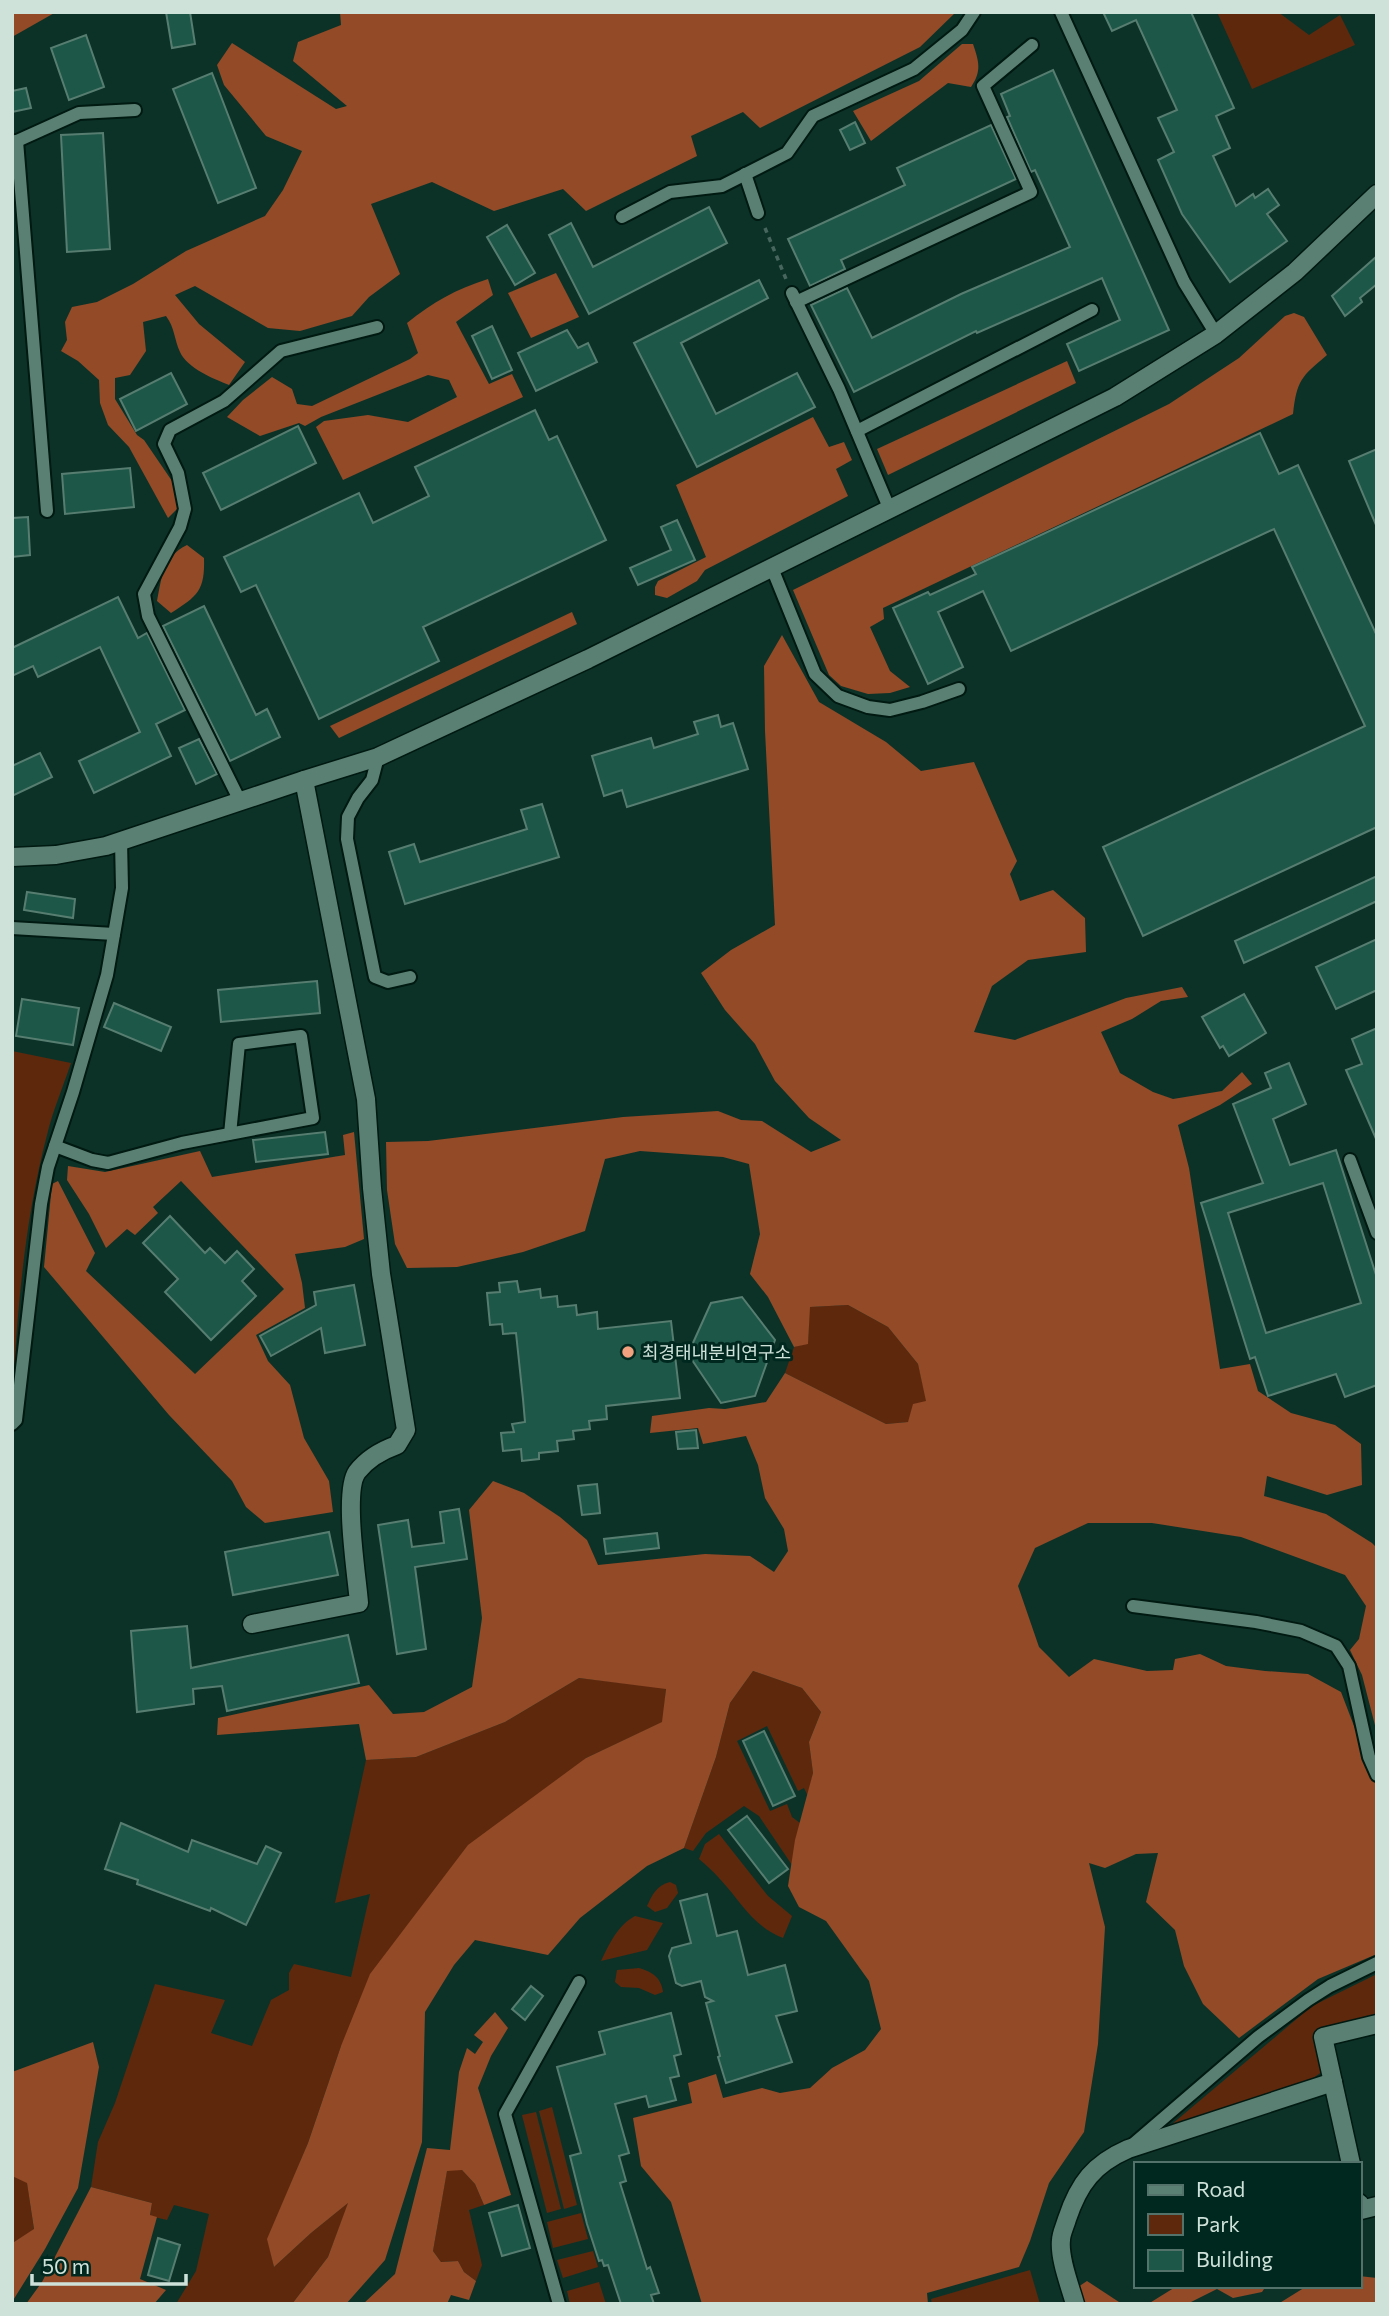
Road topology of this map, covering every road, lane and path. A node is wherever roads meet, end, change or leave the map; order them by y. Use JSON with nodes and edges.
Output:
{"nodes":[{"id":1,"x":974,"y":12,"type":"edge"},
{"id":2,"x":1061,"y":12,"type":"edge"},
{"id":3,"x":1032,"y":45,"type":"dead end"},
{"id":4,"x":135,"y":110,"type":"dead end"},
{"id":5,"x":15,"y":142,"type":"edge"},
{"id":6,"x":745,"y":174,"type":"junction"},
{"id":7,"x":1377,"y":194,"type":"edge"},
{"id":8,"x":758,"y":213,"type":"joint"},
{"id":9,"x":622,"y":217,"type":"dead end"},
{"id":10,"x":794,"y":297,"type":"junction"},
{"id":11,"x":1092,"y":310,"type":"dead end"},
{"id":12,"x":377,"y":327,"type":"dead end"},
{"id":13,"x":1216,"y":334,"type":"junction"},
{"id":14,"x":857,"y":431,"type":"junction"},
{"id":15,"x":890,"y":510,"type":"junction"},
{"id":16,"x":47,"y":511,"type":"dead end"},
{"id":17,"x":772,"y":568,"type":"junction"},
{"id":18,"x":959,"y":689,"type":"dead end"},
{"id":19,"x":378,"y":757,"type":"junction"},
{"id":20,"x":304,"y":779,"type":"junction"},
{"id":21,"x":240,"y":801,"type":"junction"},
{"id":22,"x":121,"y":841,"type":"junction"},
{"id":23,"x":12,"y":857,"type":"edge"},
{"id":24,"x":16,"y":926,"type":"edge"},
{"id":25,"x":114,"y":934,"type":"junction"},
{"id":26,"x":410,"y":977,"type":"dead end"},
{"id":27,"x":230,"y":1134,"type":"junction"},
{"id":28,"x":55,"y":1146,"type":"junction"},
{"id":29,"x":1350,"y":1160,"type":"dead end"},
{"id":30,"x":1377,"y":1233,"type":"edge"},
{"id":31,"x":12,"y":1424,"type":"edge"},
{"id":32,"x":1133,"y":1606,"type":"dead end"},
{"id":33,"x":252,"y":1624,"type":"dead end"},
{"id":34,"x":1377,"y":1775,"type":"edge"},
{"id":35,"x":1377,"y":1963,"type":"edge"},
{"id":36,"x":579,"y":1982,"type":"dead end"},
{"id":37,"x":1377,"y":2025,"type":"edge"},
{"id":38,"x":1333,"y":2082,"type":"junction"},
{"id":39,"x":1128,"y":2149,"type":"junction"},
{"id":40,"x":1351,"y":2162,"type":"edge"},
{"id":41,"x":559,"y":2304,"type":"edge"},
{"id":42,"x":1075,"y":2304,"type":"edge"}],
"edges":[{"from":1,"to":6,"type":"lane"},
{"from":2,"to":13,"type":"lane"},
{"from":3,"to":10,"type":"lane"},
{"from":4,"to":5,"type":"lane"},
{"from":5,"to":16,"type":"lane"},
{"from":6,"to":8,"type":"lane"},
{"from":6,"to":9,"type":"lane"},
{"from":7,"to":13,"type":"street"},
{"from":8,"to":10,"type":"path"},
{"from":10,"to":14,"type":"lane"},
{"from":11,"to":14,"type":"lane"},
{"from":12,"to":21,"type":"lane"},
{"from":13,"to":15,"type":"street"},
{"from":14,"to":15,"type":"lane"},
{"from":15,"to":17,"type":"street"},
{"from":17,"to":18,"type":"lane"},
{"from":17,"to":19,"type":"street"},
{"from":19,"to":20,"type":"street"},
{"from":19,"to":26,"type":"lane"},
{"from":20,"to":21,"type":"street"},
{"from":20,"to":33,"type":"street"},
{"from":21,"to":22,"type":"street"},
{"from":22,"to":23,"type":"street"},
{"from":22,"to":25,"type":"lane"},
{"from":24,"to":25,"type":"lane"},
{"from":25,"to":28,"type":"lane"},
{"from":27,"to":27,"type":"lane"},
{"from":27,"to":28,"type":"lane"},
{"from":28,"to":31,"type":"lane"},
{"from":29,"to":30,"type":"lane"},
{"from":32,"to":34,"type":"lane"},
{"from":35,"to":39,"type":"lane"},
{"from":36,"to":41,"type":"lane"},
{"from":37,"to":38,"type":"street"},
{"from":38,"to":39,"type":"street"},
{"from":38,"to":40,"type":"street"},
{"from":39,"to":42,"type":"street"}]}
